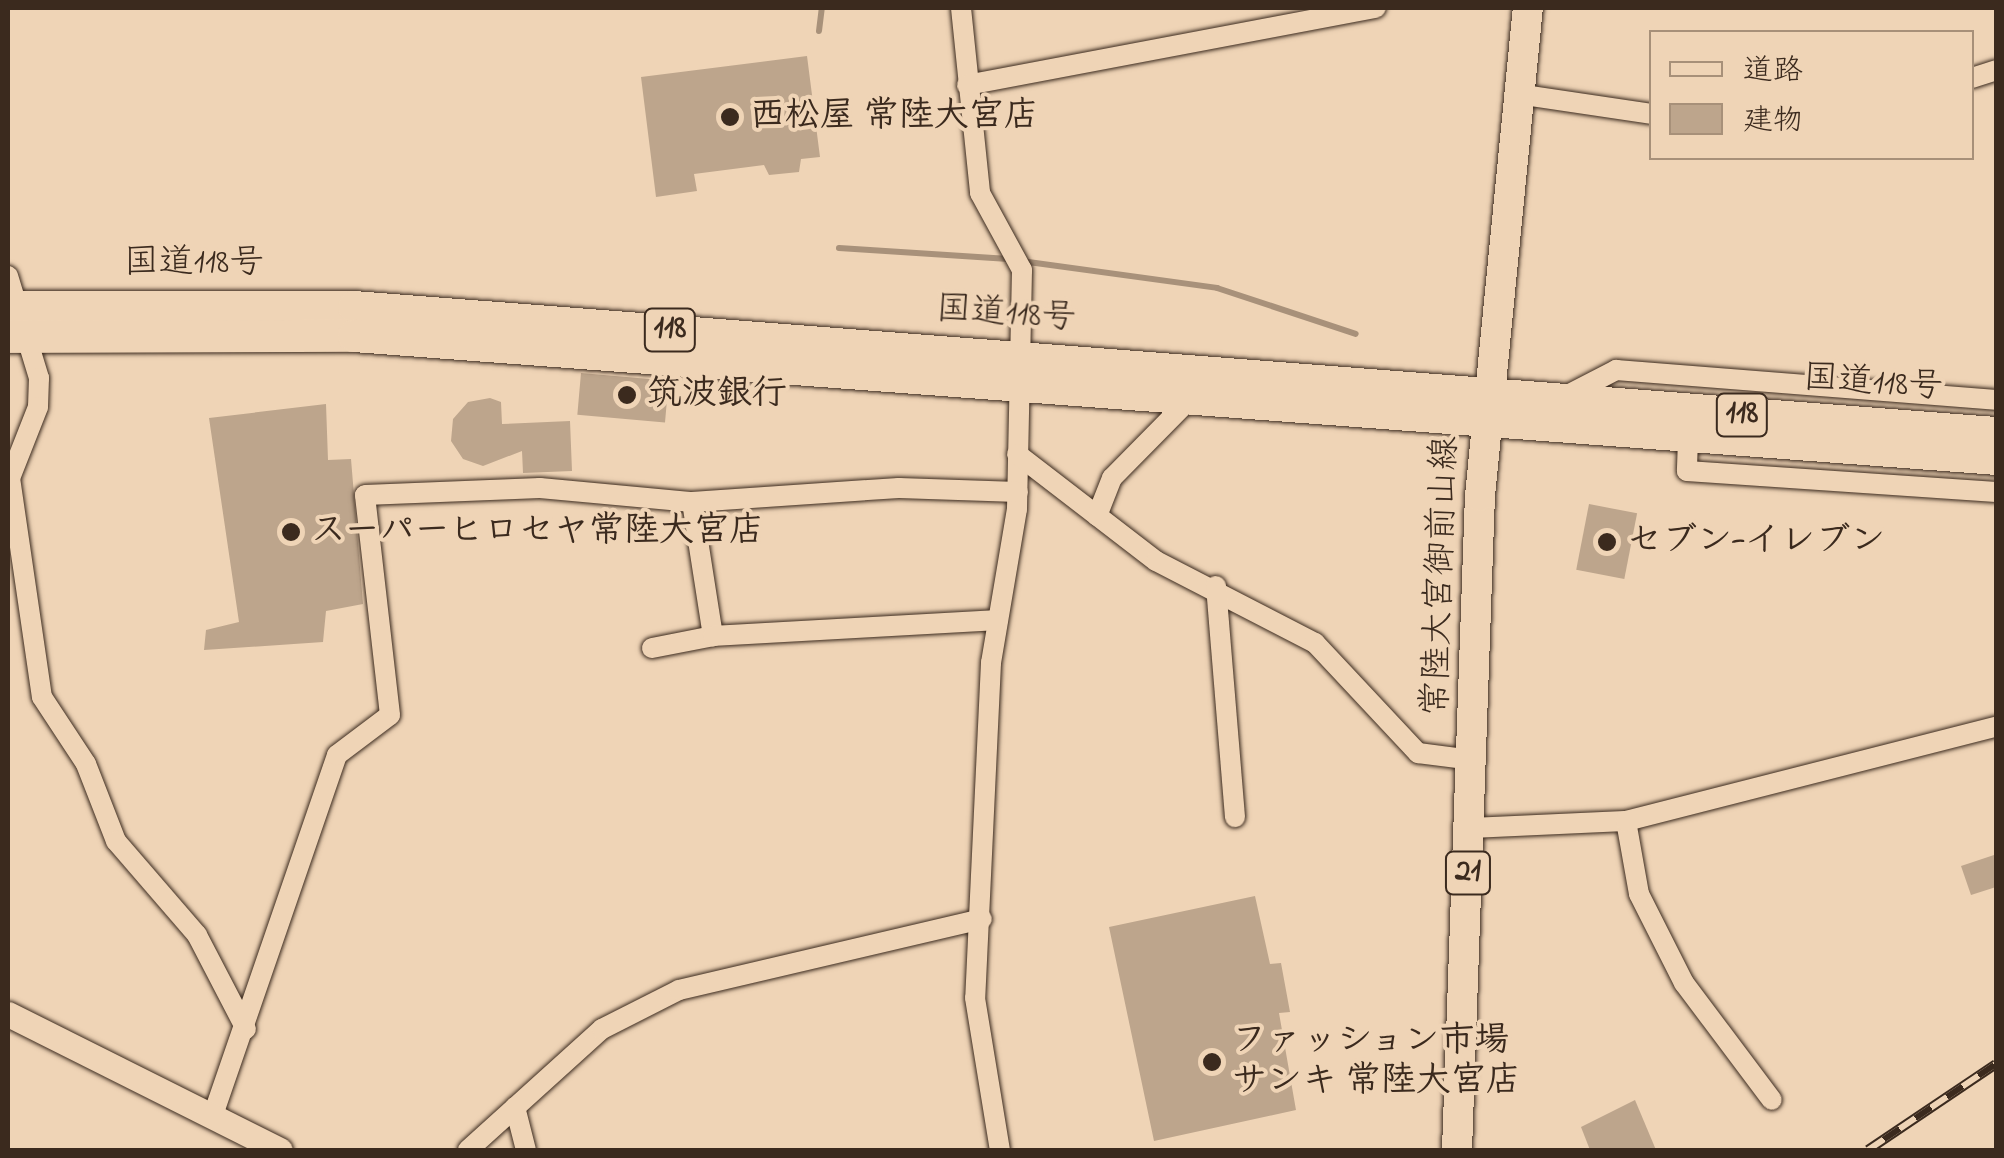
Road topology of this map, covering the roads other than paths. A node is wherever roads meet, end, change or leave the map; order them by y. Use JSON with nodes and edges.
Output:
{"nodes":[{"id":1,"x":961,"y":8,"type":"edge"},
{"id":2,"x":1376,"y":8,"type":"edge"},
{"id":3,"x":1512,"y":8,"type":"edge"},
{"id":4,"x":1528,"y":8,"type":"edge"},
{"id":5,"x":968,"y":85,"type":"junction"},
{"id":6,"x":1518,"y":94,"type":"junction"},
{"id":7,"x":1649,"y":114,"type":"edge"},
{"id":8,"x":13,"y":312,"type":"edge"},
{"id":9,"x":1017,"y":370,"type":"junction"},
{"id":10,"x":1488,"y":390,"type":"junction"},
{"id":11,"x":1564,"y":397,"type":"junction"},
{"id":12,"x":1191,"y":398,"type":"junction"},
{"id":13,"x":1996,"y":400,"type":"edge"},
{"id":14,"x":1486,"y":424,"type":"junction"},
{"id":15,"x":1996,"y":433,"type":"edge"},
{"id":16,"x":1688,"y":439,"type":"junction"},
{"id":17,"x":1018,"y":454,"type":"junction"},
{"id":18,"x":1996,"y":460,"type":"edge"},
{"id":19,"x":1018,"y":492,"type":"junction"},
{"id":20,"x":1996,"y":492,"type":"edge"},
{"id":21,"x":692,"y":502,"type":"junction"},
{"id":22,"x":1097,"y":516,"type":"junction"},
{"id":23,"x":1216,"y":586,"type":"junction"},
{"id":24,"x":998,"y":620,"type":"junction"},
{"id":25,"x":713,"y":636,"type":"junction"},
{"id":26,"x":652,"y":648,"type":"dead end"},
{"id":27,"x":1996,"y":727,"type":"edge"},
{"id":28,"x":1472,"y":760,"type":"junction"},
{"id":29,"x":1235,"y":817,"type":"dead end"},
{"id":30,"x":1626,"y":821,"type":"junction"},
{"id":31,"x":1470,"y":828,"type":"junction"},
{"id":32,"x":982,"y":919,"type":"junction"},
{"id":33,"x":8,"y":1014,"type":"edge"},
{"id":34,"x":246,"y":1029,"type":"junction"},
{"id":35,"x":1772,"y":1100,"type":"dead end"},
{"id":36,"x":516,"y":1107,"type":"junction"},
{"id":37,"x":212,"y":1118,"type":"junction"},
{"id":38,"x":280,"y":1150,"type":"edge"},
{"id":39,"x":468,"y":1150,"type":"edge"},
{"id":40,"x":526,"y":1150,"type":"edge"},
{"id":41,"x":1000,"y":1150,"type":"edge"},
{"id":42,"x":1458,"y":1150,"type":"edge"}],
"edges":[{"from":1,"to":5,"type":"street"},
{"from":2,"to":5,"type":"street"},
{"from":3,"to":4,"type":"street"},
{"from":4,"to":6,"type":"main road","name":"常陸大宮御前山線","number":"21"},
{"from":5,"to":9,"type":"street"},
{"from":6,"to":7,"type":"street"},
{"from":6,"to":10,"type":"main road","name":"常陸大宮御前山線","number":"21"},
{"from":8,"to":9,"type":"highway","name":"国道118号","number":"118"},
{"from":8,"to":34,"type":"street"},
{"from":9,"to":10,"type":"highway","name":"国道118号","number":"118"},
{"from":9,"to":12,"type":"highway","name":"国道118号","number":"118"},
{"from":9,"to":17,"type":"street"},
{"from":10,"to":11,"type":"highway","name":"国道118号","number":"118"},
{"from":10,"to":14,"type":"main road","name":"常陸大宮御前山線","number":"21"},
{"from":11,"to":13,"type":"street"},
{"from":11,"to":15,"type":"highway","name":"国道118号","number":"118"},
{"from":12,"to":14,"type":"highway","name":"国道118号","number":"118"},
{"from":12,"to":22,"type":"street"},
{"from":14,"to":16,"type":"highway","name":"国道118号","number":"118"},
{"from":14,"to":28,"type":"main road","name":"常陸大宮御前山線","number":"21"},
{"from":16,"to":18,"type":"highway","name":"国道118号","number":"118"},
{"from":16,"to":20,"type":"street"},
{"from":17,"to":19,"type":"street"},
{"from":17,"to":22,"type":"street"},
{"from":19,"to":21,"type":"street"},
{"from":19,"to":24,"type":"street"},
{"from":21,"to":25,"type":"street"},
{"from":21,"to":34,"type":"street"},
{"from":22,"to":23,"type":"street"},
{"from":23,"to":28,"type":"street"},
{"from":23,"to":29,"type":"street"},
{"from":24,"to":25,"type":"street"},
{"from":24,"to":32,"type":"street"},
{"from":25,"to":26,"type":"street"},
{"from":27,"to":30,"type":"street"},
{"from":28,"to":31,"type":"main road","name":"常陸大宮御前山線","number":"21"},
{"from":30,"to":31,"type":"street"},
{"from":30,"to":35,"type":"street"},
{"from":31,"to":42,"type":"main road","name":"常陸大宮御前山線","number":"21"},
{"from":32,"to":36,"type":"street"},
{"from":32,"to":41,"type":"street"},
{"from":33,"to":37,"type":"street"},
{"from":34,"to":37,"type":"street"},
{"from":36,"to":39,"type":"street"},
{"from":36,"to":40,"type":"street"},
{"from":37,"to":38,"type":"street"}]}
